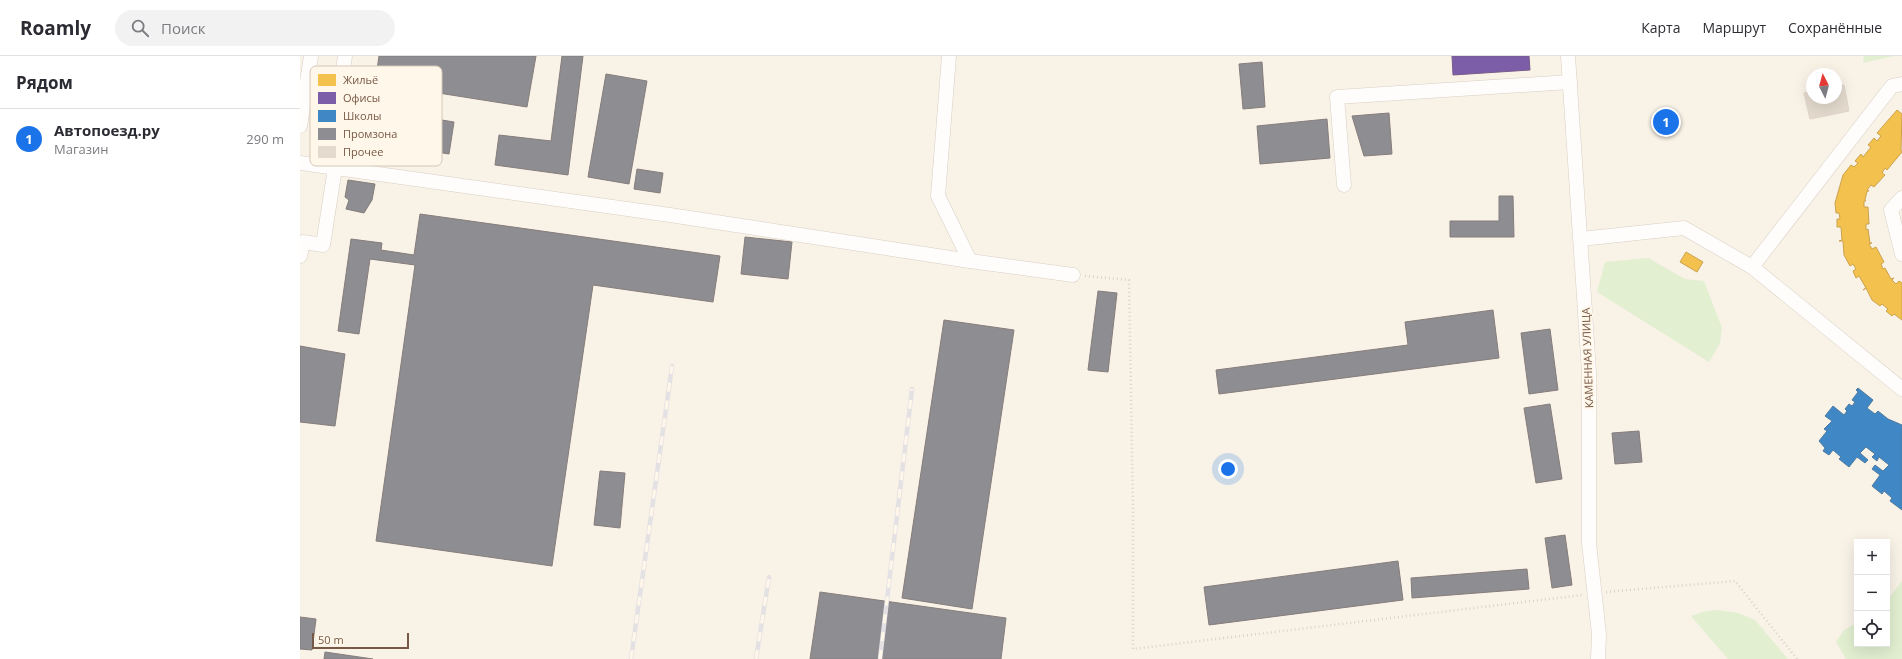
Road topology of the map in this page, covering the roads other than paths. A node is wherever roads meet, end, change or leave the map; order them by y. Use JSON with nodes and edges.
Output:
{"nodes":[{"id":1,"x":311,"y":56,"type":"edge"},
{"id":2,"x":345,"y":56,"type":"edge"},
{"id":3,"x":949,"y":56,"type":"edge"},
{"id":4,"x":1568,"y":56,"type":"edge"},
{"id":5,"x":344,"y":66,"type":"edge"},
{"id":6,"x":1570,"y":82,"type":"junction"},
{"id":7,"x":1902,"y":84,"type":"edge"},
{"id":8,"x":307,"y":87,"type":"junction"},
{"id":9,"x":310,"y":87,"type":"edge"},
{"id":10,"x":300,"y":126,"type":"edge"},
{"id":11,"x":300,"y":163,"type":"edge"},
{"id":12,"x":310,"y":164,"type":"edge"},
{"id":13,"x":321,"y":166,"type":"edge"},
{"id":14,"x":335,"y":168,"type":"junction"},
{"id":15,"x":1344,"y":185,"type":"dead end"},
{"id":16,"x":1902,"y":198,"type":"edge"},
{"id":17,"x":1581,"y":239,"type":"junction"},
{"id":18,"x":1902,"y":254,"type":"edge"},
{"id":19,"x":300,"y":256,"type":"edge"},
{"id":20,"x":970,"y":262,"type":"junction"},
{"id":21,"x":1752,"y":267,"type":"junction"},
{"id":22,"x":1073,"y":275,"type":"road end"},
{"id":23,"x":1902,"y":389,"type":"edge"},
{"id":24,"x":1598,"y":659,"type":"edge"}],
"edges":[{"from":1,"to":8,"type":"street"},
{"from":2,"to":5,"type":"street"},
{"from":3,"to":20,"type":"street"},
{"from":4,"to":6,"type":"street","name":"КАМЕННАЯ УЛИЦА"},
{"from":6,"to":15,"type":"street"},
{"from":6,"to":17,"type":"street","name":"КАМЕННАЯ УЛИЦА"},
{"from":7,"to":21,"type":"street"},
{"from":8,"to":9,"type":"street"},
{"from":8,"to":10,"type":"street"},
{"from":11,"to":12,"type":"street"},
{"from":13,"to":14,"type":"street"},
{"from":14,"to":19,"type":"street"},
{"from":14,"to":20,"type":"street"},
{"from":16,"to":18,"type":"street"},
{"from":17,"to":21,"type":"street"},
{"from":17,"to":24,"type":"street","name":"КАМЕННАЯ УЛИЦА"},
{"from":20,"to":22,"type":"street"},
{"from":21,"to":23,"type":"street"}]}
